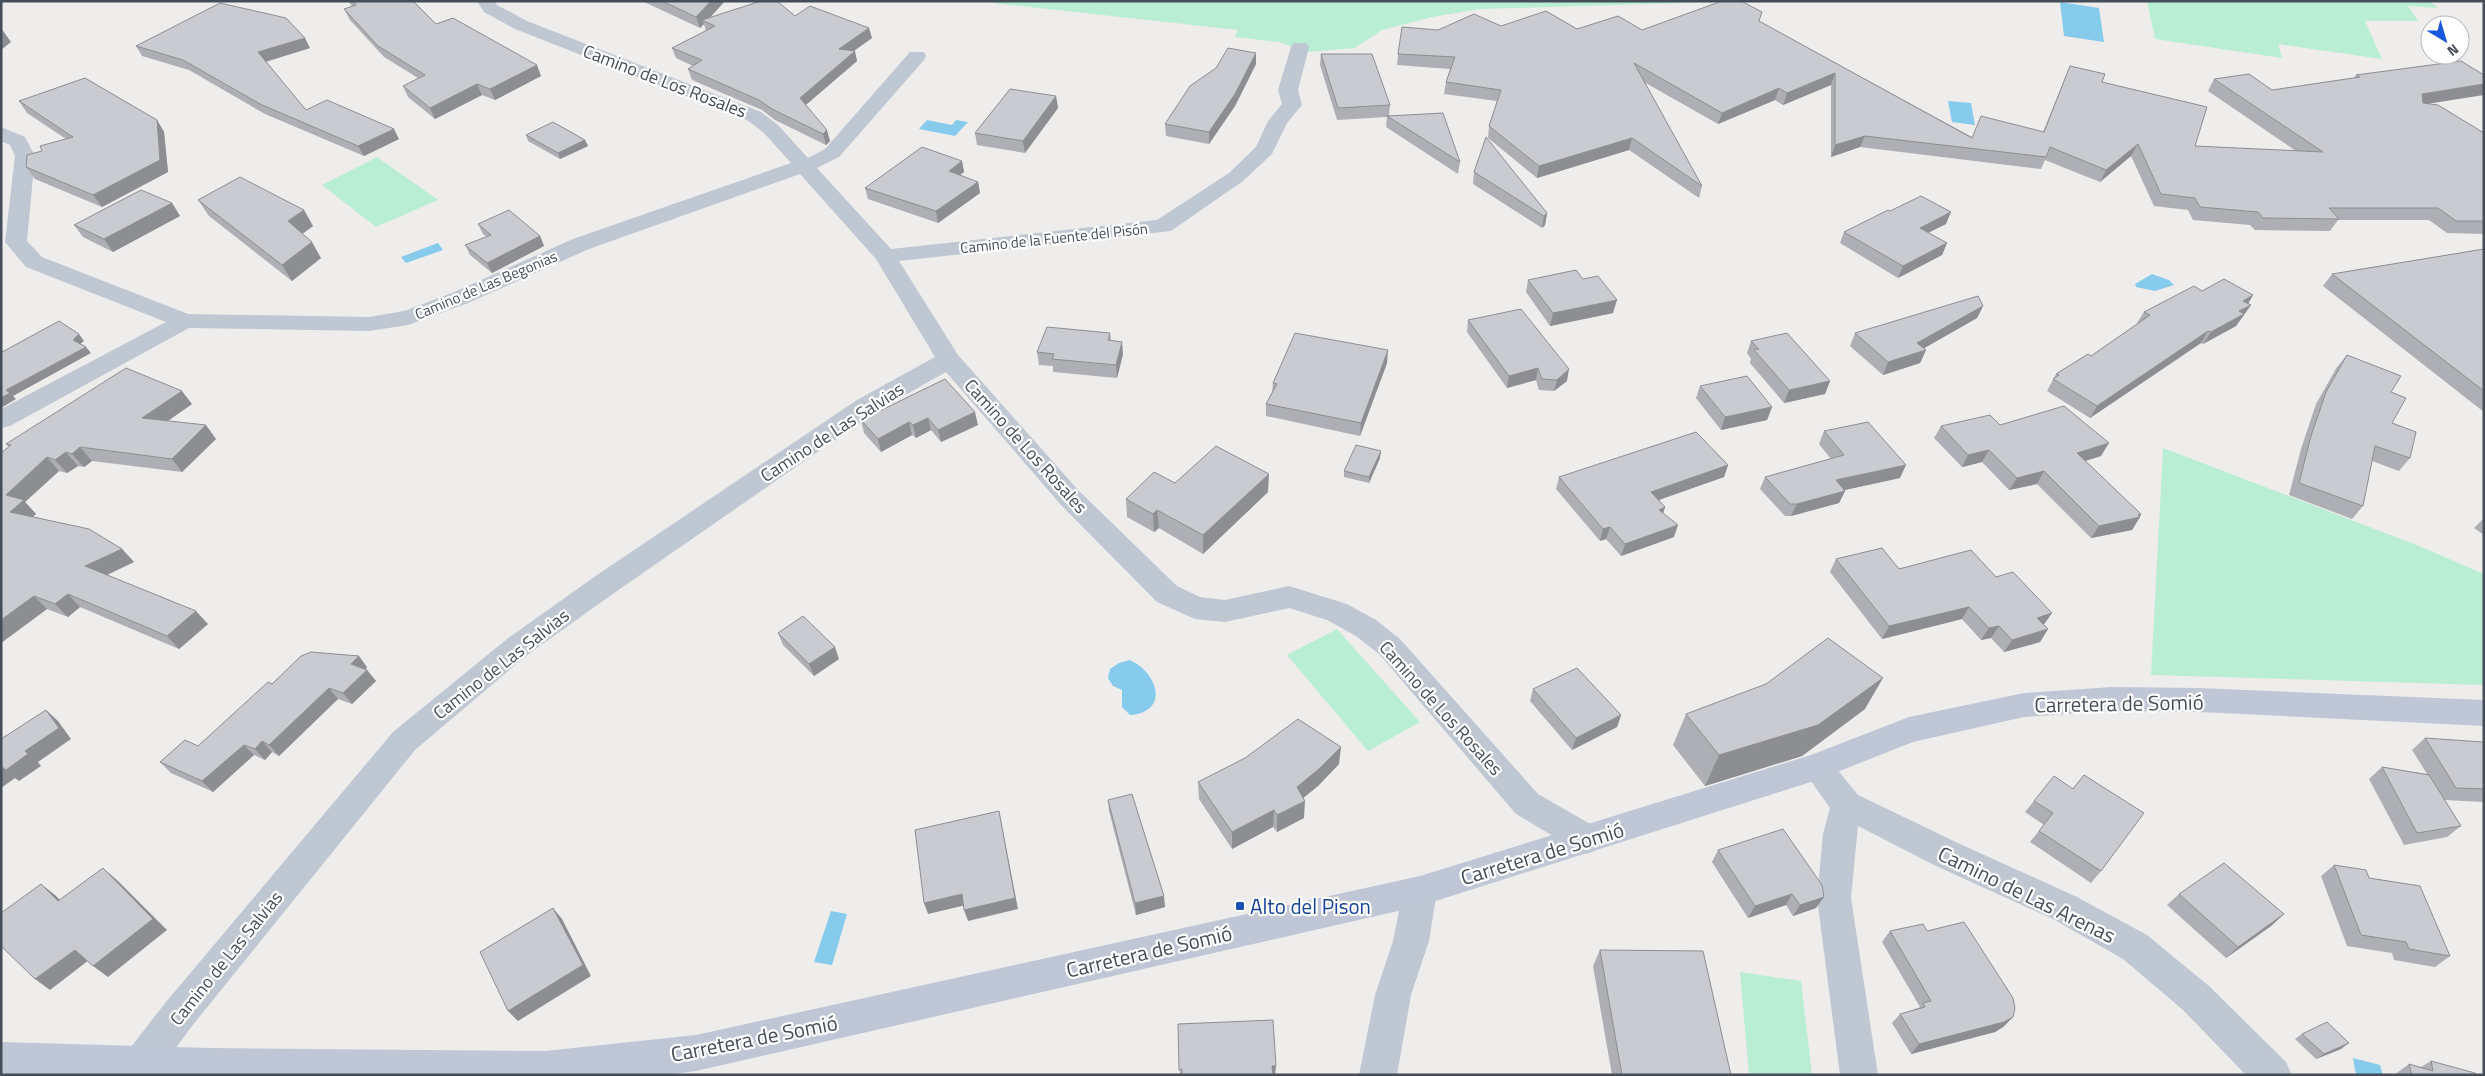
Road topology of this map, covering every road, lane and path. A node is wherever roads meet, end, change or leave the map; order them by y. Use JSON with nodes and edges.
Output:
{"nodes":[{"id":1,"x":486,"y":1,"type":"edge"},
{"id":2,"x":1300,"y":47,"type":"dead end"},
{"id":3,"x":917,"y":56,"type":"dead end"},
{"id":4,"x":1,"y":133,"type":"edge"},
{"id":5,"x":802,"y":166,"type":"junction"},
{"id":6,"x":885,"y":256,"type":"junction"},
{"id":7,"x":185,"y":321,"type":"junction"},
{"id":8,"x":949,"y":360,"type":"junction"},
{"id":9,"x":1,"y":420,"type":"edge"},
{"id":10,"x":2484,"y":713,"type":"edge"},
{"id":11,"x":1817,"y":767,"type":"junction"},
{"id":12,"x":1847,"y":805,"type":"junction"},
{"id":13,"x":1587,"y":839,"type":"junction"},
{"id":14,"x":1420,"y":891,"type":"junction"},
{"id":15,"x":1,"y":1060,"type":"edge"},
{"id":16,"x":140,"y":1066,"type":"junction"},
{"id":17,"x":207,"y":1071,"type":"edge"},
{"id":18,"x":1378,"y":1075,"type":"edge"},
{"id":19,"x":1859,"y":1075,"type":"edge"},
{"id":20,"x":2273,"y":1075,"type":"edge"}],
"edges":[{"from":1,"to":5,"type":"street","name":"Camino de Los Rosales"},
{"from":2,"to":6,"type":"street","name":"Camino de la Fuente del Pisón"},
{"from":3,"to":5,"type":"street","name":"Camino de Las Begonias"},
{"from":4,"to":7,"type":"street","name":"Camino de Las Begonias"},
{"from":5,"to":6,"type":"street","name":"Camino de Los Rosales"},
{"from":5,"to":7,"type":"street","name":"Camino de Las Begonias"},
{"from":6,"to":8,"type":"street","name":"Camino de Los Rosales"},
{"from":7,"to":9,"type":"street"},
{"from":8,"to":13,"type":"street","name":"Camino de Los Rosales"},
{"from":8,"to":16,"type":"street","name":"Camino de Las Salvias"},
{"from":10,"to":11,"type":"street","name":"Carretera de Somió"},
{"from":11,"to":12,"type":"street","name":"Camino de Las Arenas"},
{"from":11,"to":13,"type":"street","name":"Carretera de Somió"},
{"from":12,"to":19,"type":"street"},
{"from":12,"to":20,"type":"street","name":"Camino de Las Arenas"},
{"from":13,"to":14,"type":"street","name":"Carretera de Somió"},
{"from":14,"to":17,"type":"street","name":"Carretera de Somió"},
{"from":14,"to":18,"type":"street"},
{"from":15,"to":16,"type":"street","name":"Carretera de Somió"},
{"from":16,"to":17,"type":"street","name":"Carretera de Somió"}]}
